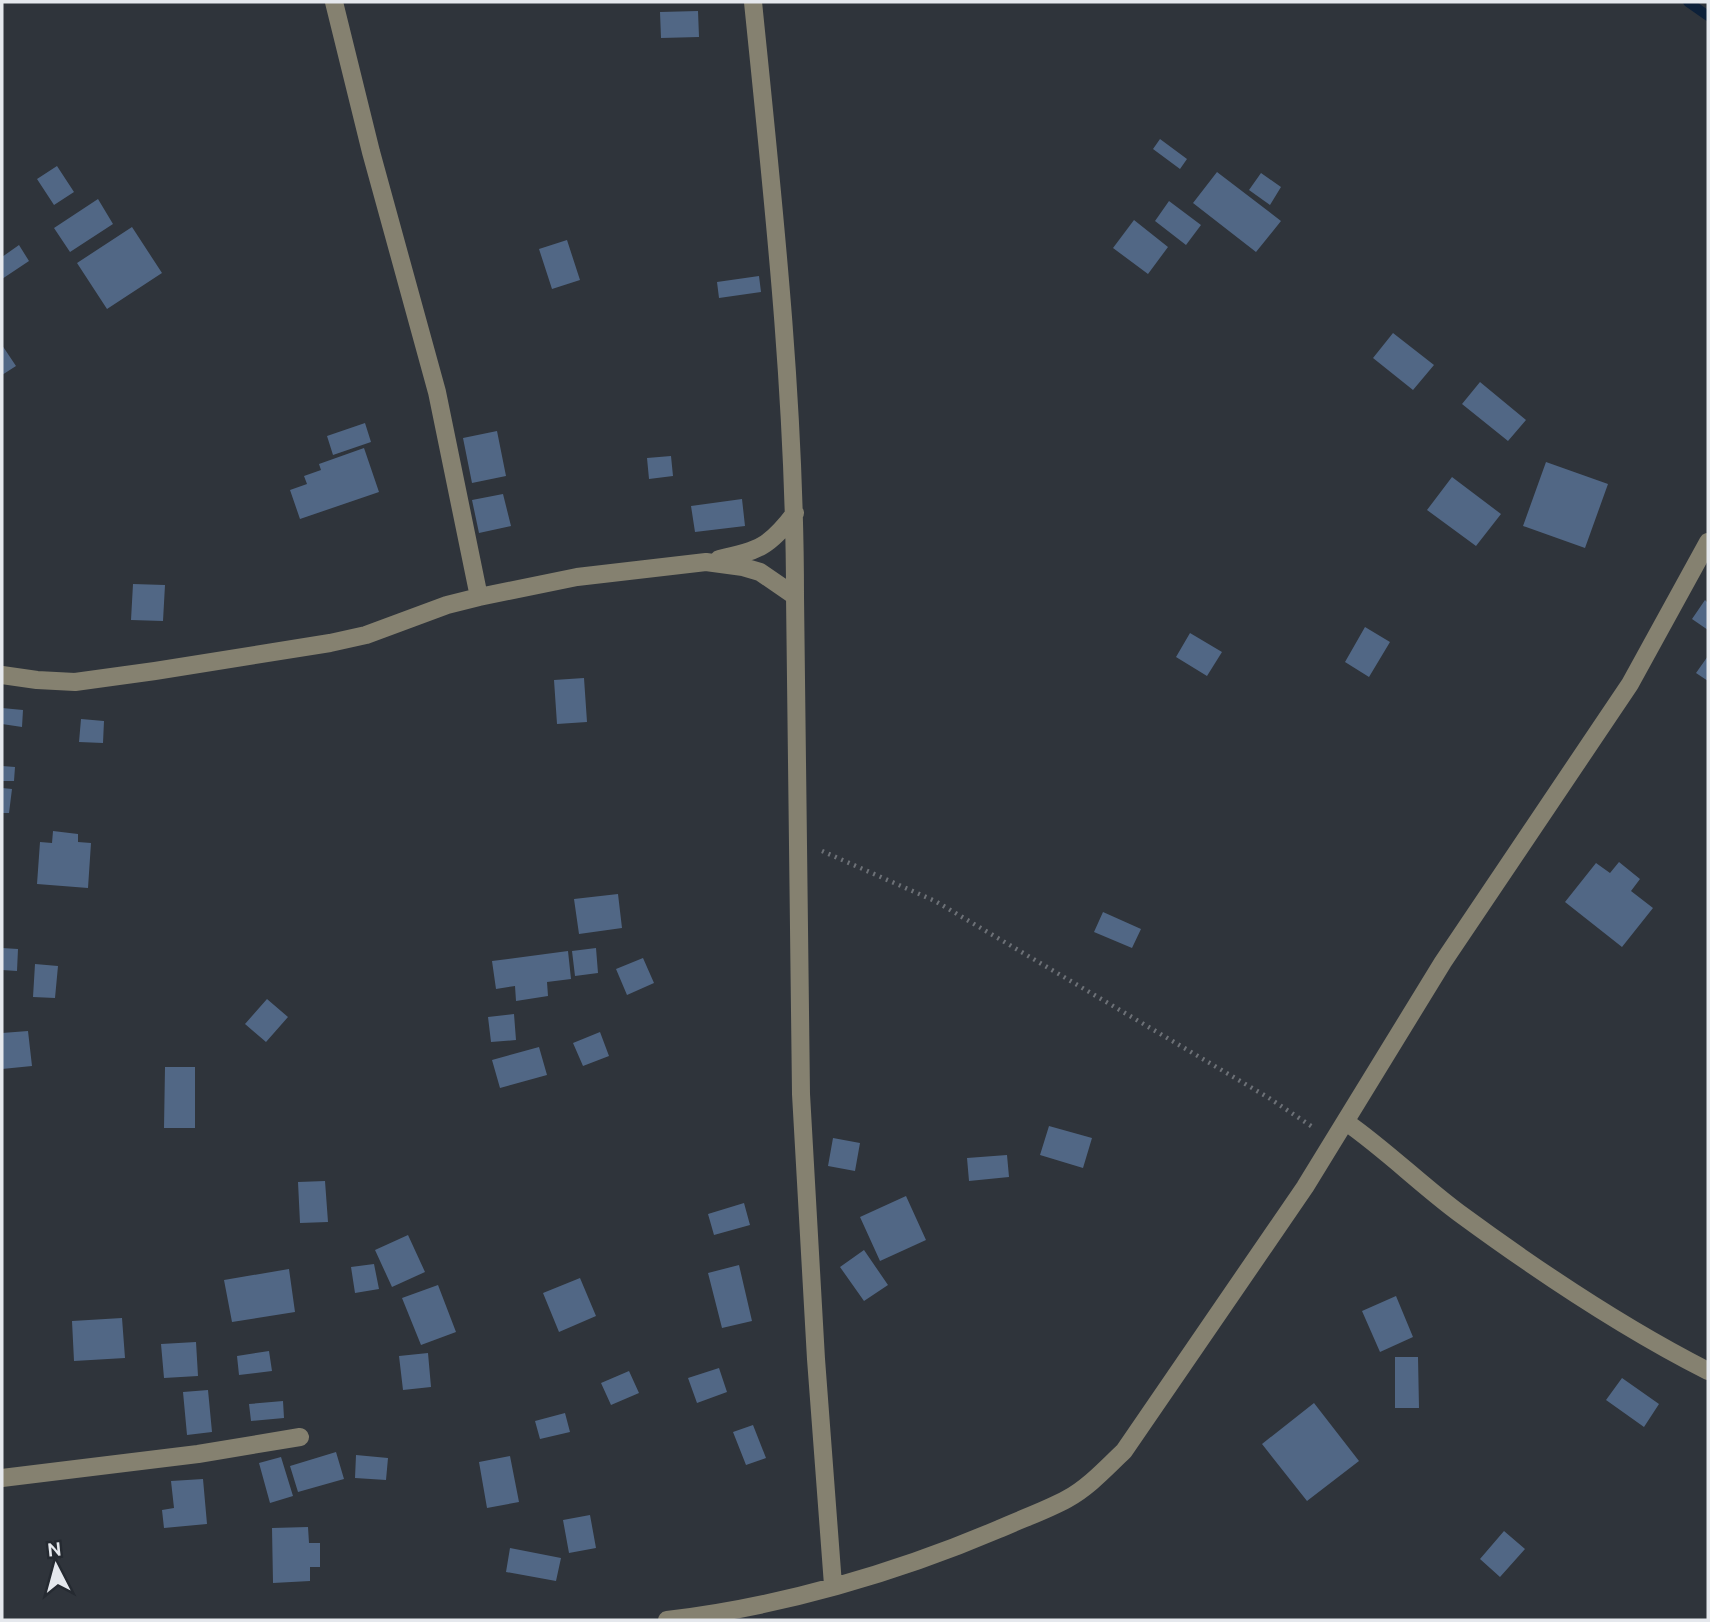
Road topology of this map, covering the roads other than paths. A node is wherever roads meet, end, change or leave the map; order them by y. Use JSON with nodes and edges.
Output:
{"nodes":[{"id":1,"x":334,"y":2,"type":"edge"},
{"id":2,"x":754,"y":2,"type":"edge"},
{"id":3,"x":795,"y":513,"type":"junction"},
{"id":4,"x":1708,"y":542,"type":"edge"},
{"id":5,"x":706,"y":562,"type":"junction"},
{"id":6,"x":795,"y":596,"type":"junction"},
{"id":7,"x":480,"y":597,"type":"junction"},
{"id":8,"x":2,"y":675,"type":"edge"},
{"id":9,"x":1346,"y":1122,"type":"junction"},
{"id":10,"x":1708,"y":1371,"type":"edge"},
{"id":11,"x":300,"y":1437,"type":"dead end"},
{"id":12,"x":2,"y":1478,"type":"edge"},
{"id":13,"x":833,"y":1585,"type":"junction"},
{"id":14,"x":697,"y":1618,"type":"edge"},
{"id":15,"x":667,"y":1620,"type":"edge"}],
"edges":[{"from":1,"to":7,"type":"street"},
{"from":2,"to":3,"type":"street"},
{"from":3,"to":5,"type":"street"},
{"from":3,"to":6,"type":"street"},
{"from":4,"to":9,"type":"street"},
{"from":5,"to":6,"type":"street"},
{"from":5,"to":7,"type":"street"},
{"from":6,"to":13,"type":"street"},
{"from":7,"to":8,"type":"street"},
{"from":9,"to":10,"type":"street"},
{"from":9,"to":13,"type":"street"},
{"from":11,"to":12,"type":"street"},
{"from":13,"to":14,"type":"street"},
{"from":14,"to":15,"type":"street"}]}
